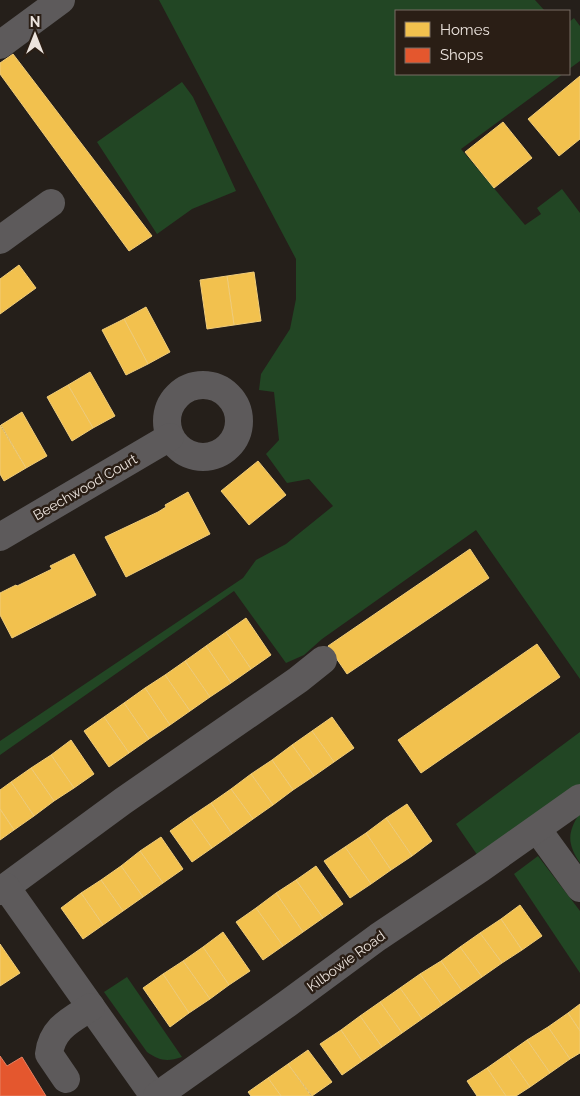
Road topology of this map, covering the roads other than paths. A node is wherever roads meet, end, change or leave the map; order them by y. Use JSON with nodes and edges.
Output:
{"nodes":[{"id":1,"x":61,"y":0,"type":"edge"},
{"id":2,"x":0,"y":45,"type":"edge"},
{"id":3,"x":51,"y":203,"type":"dead end"},
{"id":4,"x":0,"y":240,"type":"edge"},
{"id":5,"x":170,"y":437,"type":"dead end"},
{"id":6,"x":0,"y":537,"type":"edge"},
{"id":7,"x":322,"y":660,"type":"dead end"},
{"id":8,"x":580,"y":798,"type":"edge"},
{"id":9,"x":537,"y":829,"type":"junction"},
{"id":10,"x":580,"y":888,"type":"edge"},
{"id":11,"x":3,"y":889,"type":"edge"},
{"id":12,"x":91,"y":1006,"type":"junction"},
{"id":13,"x":66,"y":1079,"type":"dead end"},
{"id":14,"x":155,"y":1096,"type":"edge"}],
"edges":[{"from":1,"to":2,"type":"street"},
{"from":3,"to":4,"type":"street"},
{"from":5,"to":6,"type":"street","name":"Beechwood Court"},
{"from":7,"to":11,"type":"street","name":"Kilbowie Road"},
{"from":8,"to":9,"type":"street","name":"Kilbowie Road"},
{"from":9,"to":10,"type":"street"},
{"from":9,"to":14,"type":"street","name":"Kilbowie Road"},
{"from":11,"to":12,"type":"street","name":"Kilbowie Road"},
{"from":12,"to":13,"type":"street"},
{"from":12,"to":14,"type":"street","name":"Kilbowie Road"}]}
